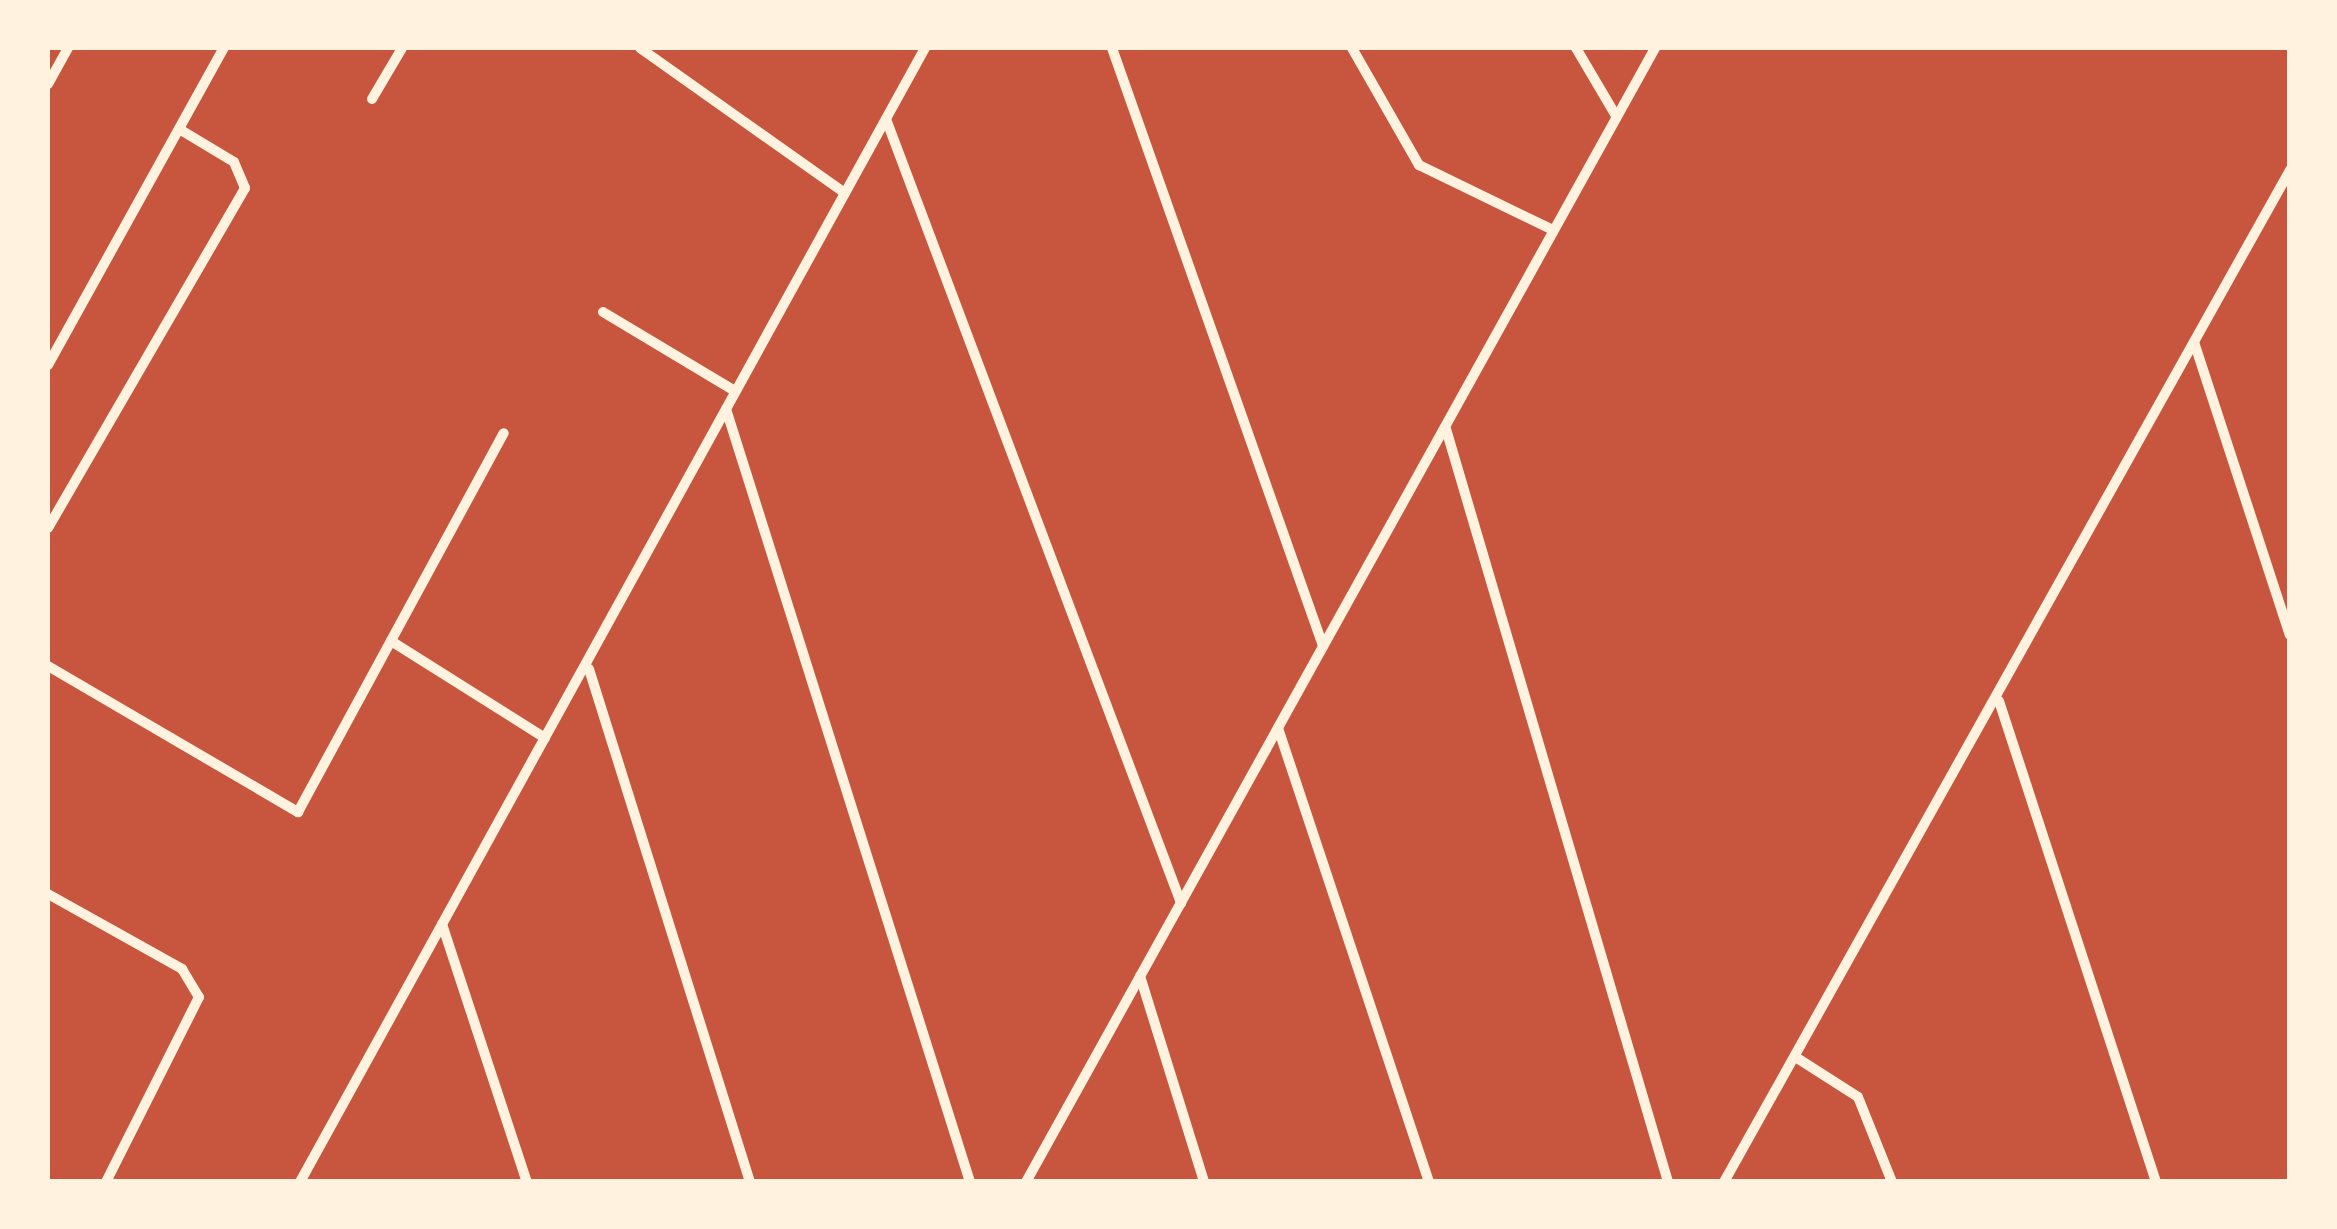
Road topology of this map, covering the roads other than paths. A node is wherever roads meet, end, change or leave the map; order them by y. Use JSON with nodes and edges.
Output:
{"nodes":[{"id":1,"x":68,"y":48,"type":"edge"},
{"id":2,"x":224,"y":48,"type":"edge"},
{"id":3,"x":402,"y":48,"type":"edge"},
{"id":4,"x":640,"y":48,"type":"edge"},
{"id":5,"x":925,"y":48,"type":"edge"},
{"id":6,"x":1112,"y":48,"type":"edge"},
{"id":7,"x":1352,"y":48,"type":"edge"},
{"id":8,"x":1576,"y":48,"type":"edge"},
{"id":9,"x":1655,"y":48,"type":"edge"},
{"id":10,"x":48,"y":84,"type":"edge"},
{"id":11,"x":372,"y":99,"type":"dead end"},
{"id":12,"x":1616,"y":116,"type":"junction"},
{"id":13,"x":886,"y":118,"type":"junction"},
{"id":14,"x":179,"y":129,"type":"junction"},
{"id":15,"x":2290,"y":170,"type":"edge"},
{"id":16,"x":845,"y":193,"type":"junction"},
{"id":17,"x":1553,"y":230,"type":"junction"},
{"id":18,"x":603,"y":312,"type":"dead end"},
{"id":19,"x":2194,"y":342,"type":"junction"},
{"id":20,"x":48,"y":364,"type":"edge"},
{"id":21,"x":736,"y":392,"type":"junction"},
{"id":22,"x":726,"y":409,"type":"junction"},
{"id":23,"x":1446,"y":429,"type":"junction"},
{"id":24,"x":504,"y":433,"type":"dead end"},
{"id":25,"x":48,"y":528,"type":"edge"},
{"id":26,"x":2290,"y":635,"type":"edge"},
{"id":27,"x":391,"y":641,"type":"junction"},
{"id":28,"x":1323,"y":646,"type":"junction"},
{"id":29,"x":48,"y":666,"type":"edge"},
{"id":30,"x":589,"y":669,"type":"junction"},
{"id":31,"x":1999,"y":701,"type":"junction"},
{"id":32,"x":1278,"y":728,"type":"junction"},
{"id":33,"x":545,"y":738,"type":"junction"},
{"id":34,"x":48,"y":894,"type":"edge"},
{"id":35,"x":1180,"y":904,"type":"junction"},
{"id":36,"x":442,"y":924,"type":"junction"},
{"id":37,"x":1140,"y":976,"type":"junction"},
{"id":38,"x":1797,"y":1058,"type":"junction"},
{"id":39,"x":106,"y":1182,"type":"edge"},
{"id":40,"x":300,"y":1182,"type":"edge"},
{"id":41,"x":527,"y":1182,"type":"edge"},
{"id":42,"x":750,"y":1182,"type":"edge"},
{"id":43,"x":970,"y":1182,"type":"edge"},
{"id":44,"x":1026,"y":1182,"type":"edge"},
{"id":45,"x":1204,"y":1182,"type":"edge"},
{"id":46,"x":1429,"y":1182,"type":"edge"},
{"id":47,"x":1668,"y":1182,"type":"edge"},
{"id":48,"x":1724,"y":1182,"type":"edge"},
{"id":49,"x":1892,"y":1182,"type":"edge"},
{"id":50,"x":2156,"y":1182,"type":"edge"}],
"edges":[{"from":1,"to":10,"type":"street"},
{"from":2,"to":14,"type":"street"},
{"from":3,"to":11,"type":"street"},
{"from":4,"to":16,"type":"street"},
{"from":5,"to":13,"type":"street"},
{"from":6,"to":28,"type":"street"},
{"from":7,"to":17,"type":"street"},
{"from":8,"to":12,"type":"street"},
{"from":9,"to":12,"type":"street"},
{"from":12,"to":17,"type":"street"},
{"from":13,"to":16,"type":"street"},
{"from":13,"to":35,"type":"street"},
{"from":14,"to":20,"type":"street"},
{"from":14,"to":25,"type":"street"},
{"from":15,"to":19,"type":"street"},
{"from":16,"to":21,"type":"street"},
{"from":17,"to":23,"type":"street"},
{"from":18,"to":21,"type":"street"},
{"from":19,"to":26,"type":"street"},
{"from":19,"to":31,"type":"street"},
{"from":21,"to":22,"type":"street"},
{"from":22,"to":30,"type":"street"},
{"from":22,"to":43,"type":"street"},
{"from":23,"to":28,"type":"street"},
{"from":23,"to":47,"type":"street"},
{"from":24,"to":27,"type":"street"},
{"from":27,"to":29,"type":"street"},
{"from":27,"to":33,"type":"street"},
{"from":28,"to":32,"type":"street"},
{"from":30,"to":33,"type":"street"},
{"from":30,"to":42,"type":"street"},
{"from":31,"to":38,"type":"street"},
{"from":31,"to":50,"type":"street"},
{"from":32,"to":35,"type":"street"},
{"from":32,"to":46,"type":"street"},
{"from":33,"to":36,"type":"street"},
{"from":34,"to":39,"type":"street"},
{"from":35,"to":37,"type":"street"},
{"from":36,"to":40,"type":"street"},
{"from":36,"to":41,"type":"street"},
{"from":37,"to":44,"type":"street"},
{"from":37,"to":45,"type":"street"},
{"from":38,"to":48,"type":"street"},
{"from":38,"to":49,"type":"street"}]}
